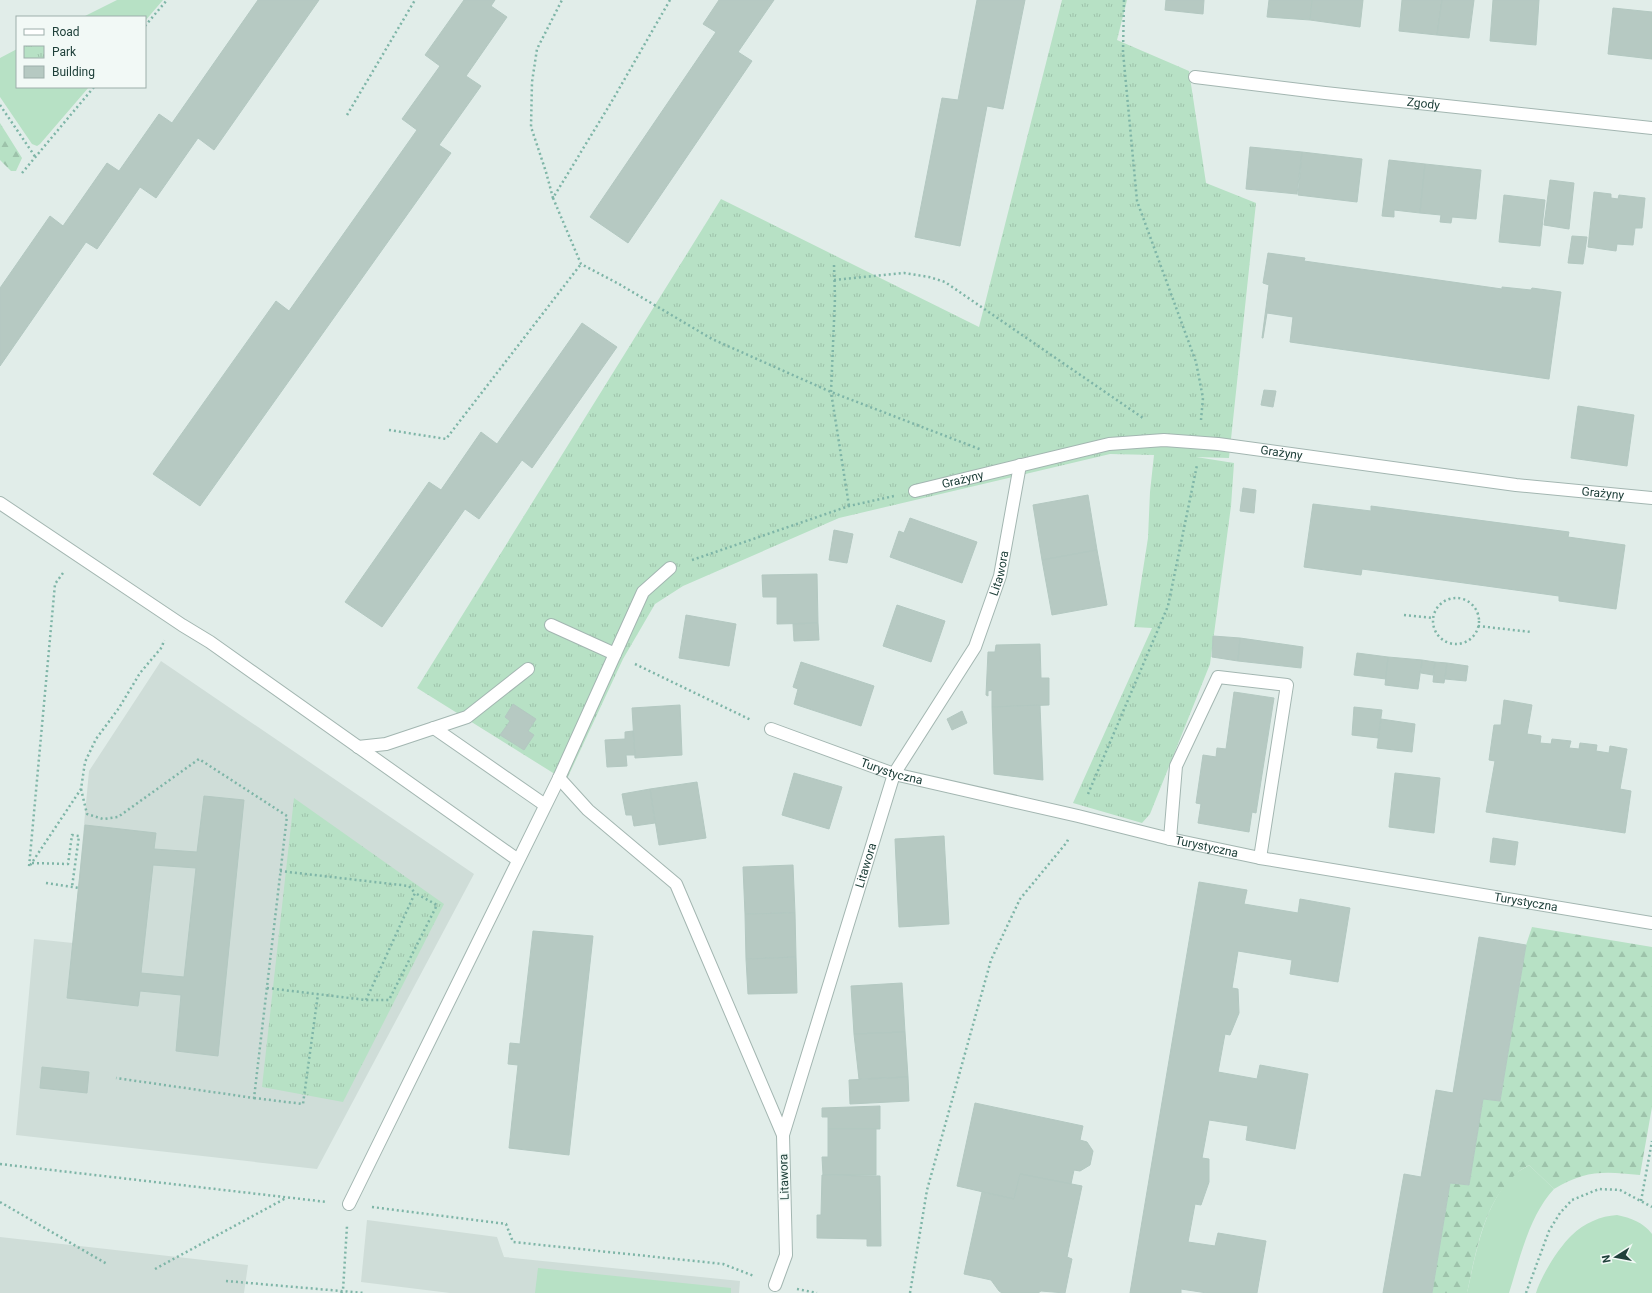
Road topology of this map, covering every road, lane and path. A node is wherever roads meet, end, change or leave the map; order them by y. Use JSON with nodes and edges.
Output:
{"nodes":[{"id":1,"x":167,"y":0,"type":"edge"},
{"id":2,"x":415,"y":0,"type":"edge"},
{"id":3,"x":562,"y":0,"type":"edge"},
{"id":4,"x":670,"y":0,"type":"edge"},
{"id":5,"x":1124,"y":0,"type":"edge"},
{"id":6,"x":146,"y":25,"type":"edge"},
{"id":7,"x":1195,"y":77,"type":"dead end"},
{"id":8,"x":93,"y":88,"type":"edge"},
{"id":9,"x":0,"y":105,"type":"edge"},
{"id":10,"x":347,"y":115,"type":"dead end"},
{"id":11,"x":1652,"y":128,"type":"edge"},
{"id":12,"x":36,"y":158,"type":"junction"},
{"id":13,"x":22,"y":173,"type":"dead end"},
{"id":14,"x":553,"y":198,"type":"junction"},
{"id":15,"x":581,"y":264,"type":"junction"},
{"id":16,"x":834,"y":265,"type":"dead end"},
{"id":17,"x":834,"y":280,"type":"junction"},
{"id":18,"x":831,"y":392,"type":"junction"},
{"id":19,"x":389,"y":430,"type":"dead end"},
{"id":20,"x":1164,"y":440,"type":"junction"},
{"id":21,"x":1199,"y":442,"type":"junction"},
{"id":22,"x":984,"y":451,"type":"dead end"},
{"id":23,"x":1020,"y":465,"type":"junction"},
{"id":24,"x":914,"y":491,"type":"joint"},
{"id":25,"x":1652,"y":498,"type":"edge"},
{"id":26,"x":0,"y":503,"type":"edge"},
{"id":27,"x":849,"y":506,"type":"junction"},
{"id":28,"x":670,"y":568,"type":"joint"},
{"id":29,"x":65,"y":571,"type":"dead end"},
{"id":30,"x":1404,"y":615,"type":"dead end"},
{"id":31,"x":1434,"y":618,"type":"junction"},
{"id":32,"x":551,"y":624,"type":"dead end"},
{"id":33,"x":1478,"y":626,"type":"junction"},
{"id":34,"x":1531,"y":632,"type":"dead end"},
{"id":35,"x":165,"y":635,"type":"dead end"},
{"id":36,"x":615,"y":654,"type":"junction"},
{"id":37,"x":528,"y":669,"type":"dead end"},
{"id":38,"x":434,"y":728,"type":"junction"},
{"id":39,"x":771,"y":729,"type":"joint"},
{"id":40,"x":358,"y":747,"type":"junction"},
{"id":41,"x":894,"y":774,"type":"junction"},
{"id":42,"x":559,"y":778,"type":"junction"},
{"id":43,"x":81,"y":789,"type":"junction"},
{"id":44,"x":545,"y":805,"type":"junction"},
{"id":45,"x":1078,"y":816,"type":"junction"},
{"id":46,"x":1170,"y":839,"type":"junction"},
{"id":47,"x":1260,"y":858,"type":"junction"},
{"id":48,"x":518,"y":860,"type":"junction"},
{"id":49,"x":32,"y":862,"type":"junction"},
{"id":50,"x":280,"y":870,"type":"junction"},
{"id":51,"x":46,"y":883,"type":"dead end"},
{"id":52,"x":72,"y":887,"type":"junction"},
{"id":53,"x":79,"y":888,"type":"dead end"},
{"id":54,"x":415,"y":893,"type":"junction"},
{"id":55,"x":1652,"y":923,"type":"edge"},
{"id":56,"x":267,"y":988,"type":"junction"},
{"id":57,"x":318,"y":994,"type":"junction"},
{"id":58,"x":366,"y":1000,"type":"junction"},
{"id":59,"x":116,"y":1078,"type":"dead end"},
{"id":60,"x":254,"y":1098,"type":"junction"},
{"id":61,"x":783,"y":1135,"type":"junction"},
{"id":62,"x":1652,"y":1141,"type":"edge"},
{"id":63,"x":0,"y":1164,"type":"edge"},
{"id":64,"x":287,"y":1197,"type":"junction"},
{"id":65,"x":1641,"y":1201,"type":"junction"},
{"id":66,"x":0,"y":1202,"type":"edge"},
{"id":67,"x":349,"y":1204,"type":"junction"},
{"id":68,"x":1652,"y":1207,"type":"edge"},
{"id":69,"x":107,"y":1264,"type":"dead end"},
{"id":70,"x":155,"y":1269,"type":"dead end"},
{"id":71,"x":226,"y":1281,"type":"dead end"},
{"id":72,"x":775,"y":1285,"type":"joint"},
{"id":73,"x":342,"y":1292,"type":"edge"},
{"id":74,"x":364,"y":1293,"type":"edge"},
{"id":75,"x":910,"y":1293,"type":"edge"},
{"id":76,"x":1526,"y":1293,"type":"edge"}],
"edges":[{"from":1,"to":6,"type":"path"},
{"from":2,"to":10,"type":"path"},
{"from":3,"to":14,"type":"path"},
{"from":4,"to":14,"type":"path"},
{"from":5,"to":21,"type":"path"},
{"from":7,"to":11,"type":"street","name":"Zgody"},
{"from":8,"to":12,"type":"path"},
{"from":9,"to":12,"type":"path"},
{"from":12,"to":13,"type":"path"},
{"from":14,"to":15,"type":"path"},
{"from":15,"to":18,"type":"path"},
{"from":15,"to":19,"type":"path"},
{"from":16,"to":17,"type":"path"},
{"from":17,"to":18,"type":"path"},
{"from":17,"to":20,"type":"path"},
{"from":18,"to":22,"type":"path"},
{"from":18,"to":27,"type":"path"},
{"from":20,"to":21,"type":"street","name":"Grażyny"},
{"from":20,"to":23,"type":"street","name":"Grażyny"},
{"from":21,"to":25,"type":"street","name":"Grażyny"},
{"from":21,"to":45,"type":"path"},
{"from":23,"to":24,"type":"street","name":"Grażyny"},
{"from":23,"to":41,"type":"street","name":"Litawora"},
{"from":24,"to":27,"type":"path"},
{"from":26,"to":40,"type":"street"},
{"from":27,"to":28,"type":"path"},
{"from":28,"to":36,"type":"street"},
{"from":29,"to":49,"type":"path"},
{"from":30,"to":31,"type":"path"},
{"from":31,"to":33,"type":"path"},
{"from":31,"to":33,"type":"path"},
{"from":32,"to":36,"type":"street"},
{"from":33,"to":34,"type":"path"},
{"from":35,"to":43,"type":"path"},
{"from":36,"to":39,"type":"path"},
{"from":36,"to":42,"type":"street"},
{"from":37,"to":38,"type":"street"},
{"from":38,"to":40,"type":"street"},
{"from":38,"to":44,"type":"street"},
{"from":39,"to":41,"type":"street","name":"Turystyczna"},
{"from":40,"to":48,"type":"street"},
{"from":41,"to":45,"type":"street","name":"Turystyczna"},
{"from":41,"to":61,"type":"street","name":"Litawora"},
{"from":42,"to":44,"type":"street"},
{"from":42,"to":61,"type":"street"},
{"from":43,"to":49,"type":"path"},
{"from":43,"to":50,"type":"path"},
{"from":44,"to":48,"type":"street"},
{"from":45,"to":46,"type":"street","name":"Turystyczna"},
{"from":45,"to":75,"type":"path"},
{"from":46,"to":47,"type":"street","name":"Turystyczna"},
{"from":46,"to":47,"type":"street"},
{"from":47,"to":55,"type":"street","name":"Turystyczna"},
{"from":48,"to":67,"type":"street"},
{"from":49,"to":52,"type":"path"},
{"from":50,"to":54,"type":"path"},
{"from":50,"to":56,"type":"path"},
{"from":51,"to":52,"type":"path"},
{"from":52,"to":53,"type":"path"},
{"from":54,"to":58,"type":"path"},
{"from":54,"to":58,"type":"path"},
{"from":56,"to":57,"type":"path"},
{"from":56,"to":60,"type":"path"},
{"from":57,"to":58,"type":"path"},
{"from":57,"to":60,"type":"path"},
{"from":59,"to":60,"type":"path"},
{"from":61,"to":72,"type":"street","name":"Litawora"},
{"from":62,"to":65,"type":"path"},
{"from":63,"to":64,"type":"path"},
{"from":64,"to":67,"type":"path"},
{"from":64,"to":70,"type":"path"},
{"from":65,"to":68,"type":"path"},
{"from":65,"to":76,"type":"path"},
{"from":66,"to":69,"type":"path"},
{"from":67,"to":72,"type":"path"},
{"from":67,"to":73,"type":"path"},
{"from":71,"to":73,"type":"path"},
{"from":73,"to":74,"type":"path"}]}
